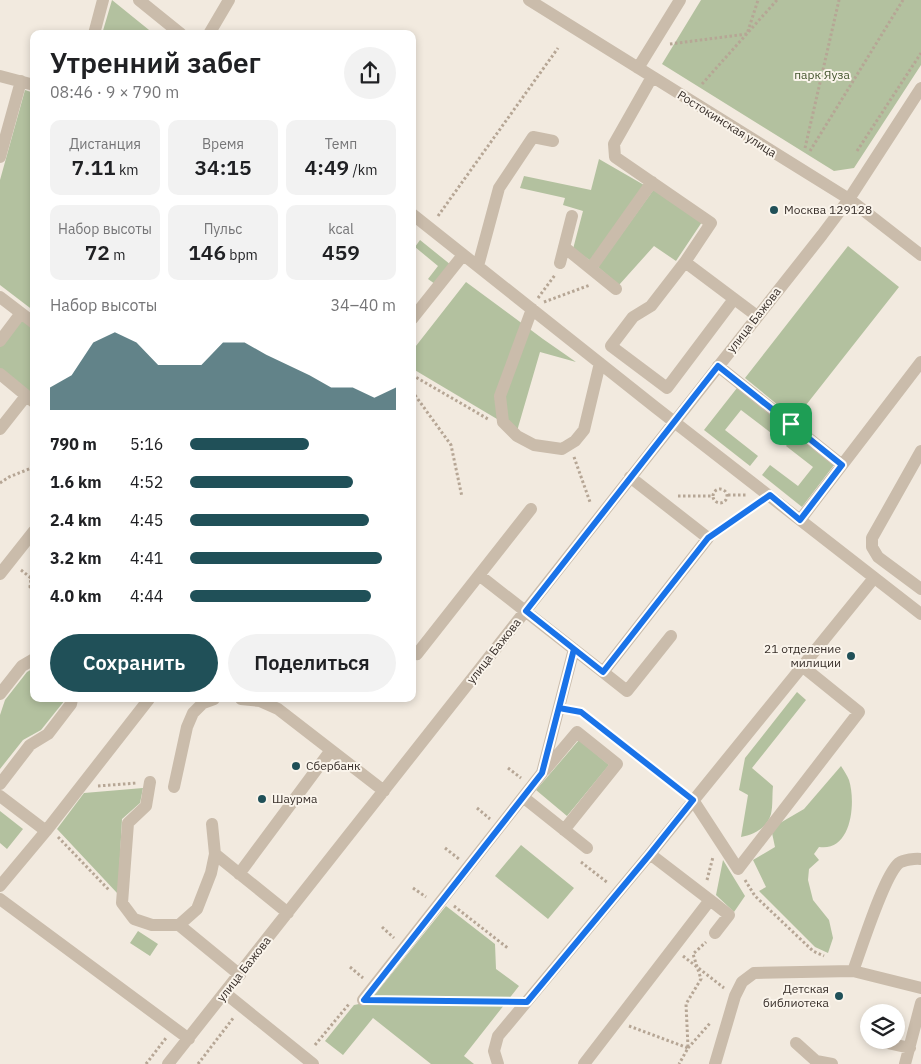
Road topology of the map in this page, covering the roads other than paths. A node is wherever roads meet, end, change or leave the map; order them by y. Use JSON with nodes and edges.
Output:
{"nodes":[{"id":1,"x":103,"y":0,"type":"edge"},
{"id":2,"x":139,"y":0,"type":"edge"},
{"id":3,"x":228,"y":0,"type":"edge"},
{"id":4,"x":529,"y":0,"type":"edge"},
{"id":5,"x":680,"y":0,"type":"edge"},
{"id":6,"x":95,"y":30,"type":"edge"},
{"id":7,"x":176,"y":30,"type":"edge"},
{"id":8,"x":211,"y":30,"type":"edge"},
{"id":9,"x":638,"y":68,"type":"junction"},
{"id":10,"x":0,"y":76,"type":"edge"},
{"id":11,"x":652,"y":77,"type":"junction"},
{"id":12,"x":20,"y":81,"type":"junction"},
{"id":13,"x":30,"y":84,"type":"edge"},
{"id":14,"x":921,"y":88,"type":"edge"},
{"id":15,"x":553,"y":141,"type":"dead end"},
{"id":16,"x":0,"y":157,"type":"edge"},
{"id":17,"x":652,"y":182,"type":"junction"},
{"id":18,"x":848,"y":199,"type":"junction"},
{"id":19,"x":572,"y":216,"type":"dead end"},
{"id":20,"x":416,"y":217,"type":"edge"},
{"id":21,"x":564,"y":247,"type":"junction"},
{"id":22,"x":463,"y":254,"type":"junction"},
{"id":23,"x":921,"y":255,"type":"edge"},
{"id":24,"x":685,"y":262,"type":"junction"},
{"id":25,"x":560,"y":263,"type":"road end"},
{"id":26,"x":478,"y":266,"type":"junction"},
{"id":27,"x":591,"y":268,"type":"junction"},
{"id":28,"x":616,"y":289,"type":"dead end"},
{"id":29,"x":0,"y":297,"type":"edge"},
{"id":30,"x":734,"y":299,"type":"junction"},
{"id":31,"x":535,"y":305,"type":"junction"},
{"id":32,"x":416,"y":312,"type":"edge"},
{"id":33,"x":21,"y":313,"type":"junction"},
{"id":34,"x":757,"y":316,"type":"junction"},
{"id":35,"x":30,"y":319,"type":"edge"},
{"id":36,"x":0,"y":341,"type":"edge"},
{"id":37,"x":921,"y":362,"type":"edge"},
{"id":38,"x":600,"y":363,"type":"junction"},
{"id":39,"x":718,"y":366,"type":"junction"},
{"id":40,"x":0,"y":374,"type":"edge"},
{"id":41,"x":30,"y":399,"type":"edge"},
{"id":42,"x":674,"y":422,"type":"junction"},
{"id":43,"x":0,"y":429,"type":"edge"},
{"id":44,"x":921,"y":451,"type":"edge"},
{"id":45,"x":842,"y":465,"type":"junction"},
{"id":46,"x":630,"y":477,"type":"junction"},
{"id":47,"x":531,"y":508,"type":"dead end"},
{"id":48,"x":800,"y":520,"type":"junction"},
{"id":49,"x":30,"y":536,"type":"edge"},
{"id":50,"x":0,"y":574,"type":"edge"},
{"id":51,"x":479,"y":574,"type":"junction"},
{"id":52,"x":874,"y":578,"type":"junction"},
{"id":53,"x":921,"y":589,"type":"edge"},
{"id":54,"x":526,"y":611,"type":"junction"},
{"id":55,"x":921,"y":614,"type":"edge"},
{"id":56,"x":671,"y":636,"type":"dead end"},
{"id":57,"x":574,"y":649,"type":"junction"},
{"id":58,"x":416,"y":653,"type":"edge"},
{"id":59,"x":30,"y":661,"type":"edge"},
{"id":60,"x":802,"y":666,"type":"junction"},
{"id":61,"x":603,"y":672,"type":"junction"},
{"id":62,"x":0,"y":694,"type":"edge"},
{"id":63,"x":71,"y":702,"type":"edge"},
{"id":64,"x":147,"y":702,"type":"edge"},
{"id":65,"x":206,"y":702,"type":"edge"},
{"id":66,"x":262,"y":702,"type":"edge"},
{"id":67,"x":331,"y":750,"type":"junction"},
{"id":68,"x":542,"y":773,"type":"junction"},
{"id":69,"x":150,"y":782,"type":"road end"},
{"id":70,"x":0,"y":784,"type":"edge"},
{"id":71,"x":174,"y":787,"type":"dead end"},
{"id":72,"x":384,"y":791,"type":"junction"},
{"id":73,"x":0,"y":796,"type":"edge"},
{"id":74,"x":523,"y":797,"type":"junction"},
{"id":75,"x":693,"y":800,"type":"junction"},
{"id":76,"x":212,"y":824,"type":"dead end"},
{"id":77,"x":48,"y":830,"type":"junction"},
{"id":78,"x":564,"y":830,"type":"junction"},
{"id":79,"x":587,"y":848,"type":"dead end"},
{"id":80,"x":215,"y":854,"type":"junction"},
{"id":81,"x":650,"y":854,"type":"junction"},
{"id":82,"x":921,"y":859,"type":"edge"},
{"id":83,"x":239,"y":874,"type":"junction"},
{"id":84,"x":0,"y":886,"type":"edge"},
{"id":85,"x":707,"y":898,"type":"junction"},
{"id":86,"x":0,"y":899,"type":"edge"},
{"id":87,"x":288,"y":913,"type":"junction"},
{"id":88,"x":179,"y":925,"type":"junction"},
{"id":89,"x":715,"y":933,"type":"road end"},
{"id":90,"x":853,"y":971,"type":"junction"},
{"id":91,"x":240,"y":975,"type":"junction"},
{"id":92,"x":921,"y":988,"type":"edge"},
{"id":93,"x":226,"y":993,"type":"junction"},
{"id":94,"x":364,"y":1000,"type":"road end"},
{"id":95,"x":921,"y":1003,"type":"edge"},
{"id":96,"x":189,"y":1039,"type":"junction"},
{"id":97,"x":796,"y":1043,"type":"dead end"},
{"id":98,"x":905,"y":1047,"type":"edge"},
{"id":99,"x":910,"y":1048,"type":"junction"},
{"id":100,"x":815,"y":1062,"type":"edge"},
{"id":101,"x":168,"y":1064,"type":"edge"},
{"id":102,"x":313,"y":1064,"type":"edge"},
{"id":103,"x":498,"y":1064,"type":"edge"},
{"id":104,"x":584,"y":1064,"type":"edge"},
{"id":105,"x":715,"y":1064,"type":"edge"},
{"id":106,"x":832,"y":1064,"type":"edge"},
{"id":107,"x":906,"y":1064,"type":"edge"}],
"edges":[{"from":1,"to":6,"type":"street"},
{"from":2,"to":7,"type":"street"},
{"from":3,"to":8,"type":"street"},
{"from":4,"to":9,"type":"street","name":"Ростокинская улица"},
{"from":5,"to":9,"type":"street"},
{"from":9,"to":11,"type":"street","name":"Ростокинская улица"},
{"from":10,"to":12,"type":"street"},
{"from":11,"to":17,"type":"street"},
{"from":11,"to":18,"type":"street","name":"Ростокинская улица"},
{"from":12,"to":13,"type":"street"},
{"from":12,"to":16,"type":"street"},
{"from":14,"to":18,"type":"street","name":"улица Бажова"},
{"from":15,"to":26,"type":"street"},
{"from":17,"to":24,"type":"street"},
{"from":17,"to":27,"type":"street"},
{"from":18,"to":23,"type":"street","name":"Ростокинская улица"},
{"from":18,"to":34,"type":"street","name":"улица Бажова"},
{"from":19,"to":21,"type":"street"},
{"from":20,"to":22,"type":"street"},
{"from":21,"to":25,"type":"street"},
{"from":21,"to":27,"type":"street"},
{"from":22,"to":26,"type":"street"},
{"from":22,"to":32,"type":"street"},
{"from":24,"to":30,"type":"street"},
{"from":24,"to":30,"type":"street"},
{"from":26,"to":31,"type":"street"},
{"from":27,"to":28,"type":"street"},
{"from":29,"to":33,"type":"street"},
{"from":30,"to":34,"type":"street"},
{"from":31,"to":38,"type":"street"},
{"from":31,"to":38,"type":"street"},
{"from":33,"to":35,"type":"street"},
{"from":33,"to":36,"type":"street"},
{"from":34,"to":39,"type":"street","name":"улица Бажова"},
{"from":37,"to":45,"type":"street"},
{"from":38,"to":42,"type":"street"},
{"from":39,"to":42,"type":"street","name":"улица Бажова"},
{"from":39,"to":45,"type":"street"},
{"from":40,"to":41,"type":"street"},
{"from":41,"to":43,"type":"street"},
{"from":42,"to":46,"type":"street","name":"улица Бажова"},
{"from":42,"to":48,"type":"street"},
{"from":44,"to":53,"type":"street"},
{"from":45,"to":48,"type":"street"},
{"from":46,"to":54,"type":"street","name":"улица Бажова"},
{"from":46,"to":61,"type":"street"},
{"from":47,"to":51,"type":"street"},
{"from":48,"to":52,"type":"street"},
{"from":49,"to":50,"type":"street"},
{"from":51,"to":54,"type":"street"},
{"from":51,"to":58,"type":"street"},
{"from":52,"to":55,"type":"street"},
{"from":52,"to":60,"type":"street"},
{"from":54,"to":57,"type":"street"},
{"from":54,"to":72,"type":"street","name":"улица Бажова"},
{"from":56,"to":61,"type":"street"},
{"from":57,"to":61,"type":"street"},
{"from":57,"to":68,"type":"street"},
{"from":59,"to":62,"type":"street"},
{"from":60,"to":75,"type":"street"},
{"from":60,"to":75,"type":"street"},
{"from":63,"to":70,"type":"street"},
{"from":64,"to":77,"type":"street"},
{"from":65,"to":71,"type":"street"},
{"from":66,"to":67,"type":"street"},
{"from":67,"to":72,"type":"street"},
{"from":67,"to":83,"type":"street"},
{"from":68,"to":74,"type":"street"},
{"from":68,"to":78,"type":"street"},
{"from":69,"to":88,"type":"street"},
{"from":72,"to":87,"type":"street","name":"улица Бажова"},
{"from":73,"to":77,"type":"street"},
{"from":74,"to":78,"type":"street"},
{"from":74,"to":94,"type":"street"},
{"from":75,"to":81,"type":"street"},
{"from":76,"to":80,"type":"street"},
{"from":77,"to":84,"type":"street"},
{"from":78,"to":79,"type":"street"},
{"from":80,"to":83,"type":"street"},
{"from":80,"to":88,"type":"street"},
{"from":81,"to":85,"type":"street"},
{"from":81,"to":103,"type":"street"},
{"from":82,"to":90,"type":"street"},
{"from":83,"to":87,"type":"street"},
{"from":85,"to":89,"type":"street"},
{"from":85,"to":104,"type":"street"},
{"from":86,"to":96,"type":"street"},
{"from":87,"to":91,"type":"street","name":"улица Бажова"},
{"from":88,"to":91,"type":"street"},
{"from":90,"to":92,"type":"street"},
{"from":90,"to":105,"type":"street"},
{"from":91,"to":93,"type":"street","name":"улица Бажова"},
{"from":93,"to":96,"type":"street","name":"улица Бажова"},
{"from":93,"to":102,"type":"street"},
{"from":95,"to":99,"type":"street"},
{"from":96,"to":101,"type":"street","name":"улица Бажова"},
{"from":97,"to":100,"type":"street"},
{"from":98,"to":99,"type":"street"},
{"from":99,"to":107,"type":"street"},
{"from":100,"to":106,"type":"street"}]}
